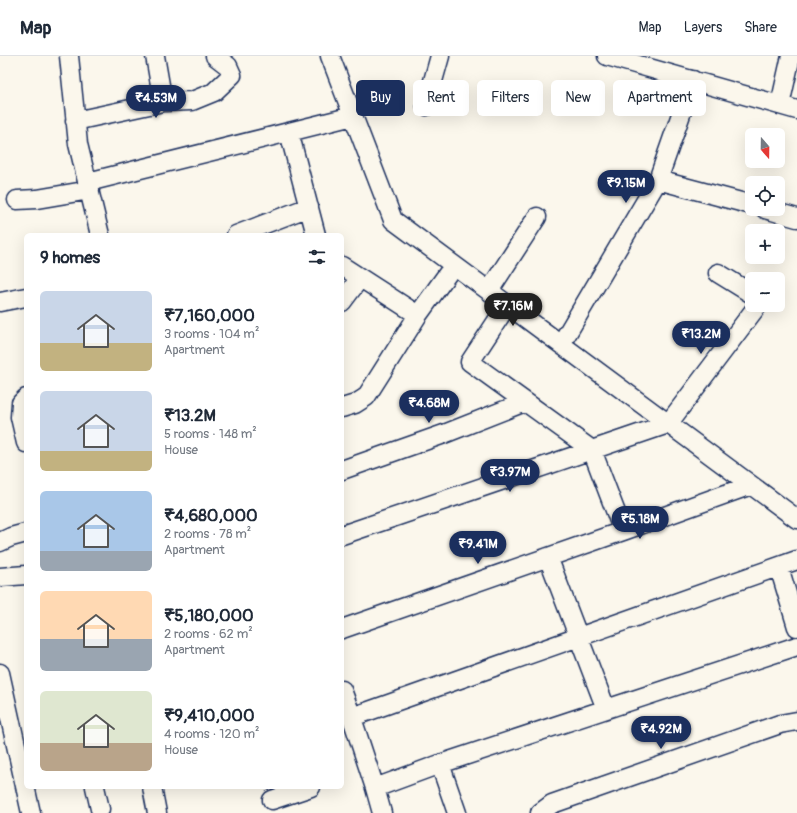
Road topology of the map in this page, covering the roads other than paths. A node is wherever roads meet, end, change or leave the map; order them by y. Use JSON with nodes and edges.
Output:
{"nodes":[{"id":1,"x":69,"y":56,"type":"edge"},
{"id":2,"x":155,"y":56,"type":"edge"},
{"id":3,"x":215,"y":56,"type":"edge"},
{"id":4,"x":330,"y":56,"type":"edge"},
{"id":5,"x":440,"y":56,"type":"edge"},
{"id":6,"x":607,"y":56,"type":"edge"},
{"id":7,"x":791,"y":56,"type":"edge"},
{"id":8,"x":433,"y":80,"type":"edge"},
{"id":9,"x":693,"y":80,"type":"edge"},
{"id":10,"x":706,"y":84,"type":"edge"},
{"id":11,"x":163,"y":102,"type":"junction"},
{"id":12,"x":789,"y":108,"type":"edge"},
{"id":13,"x":353,"y":116,"type":"junction"},
{"id":14,"x":680,"y":116,"type":"edge"},
{"id":15,"x":76,"y":121,"type":"junction"},
{"id":16,"x":289,"y":132,"type":"junction"},
{"id":17,"x":658,"y":180,"type":"junction"},
{"id":18,"x":89,"y":186,"type":"junction"},
{"id":19,"x":17,"y":200,"type":"dead end"},
{"id":20,"x":745,"y":203,"type":"edge"},
{"id":21,"x":309,"y":206,"type":"junction"},
{"id":22,"x":785,"y":215,"type":"edge"},
{"id":23,"x":536,"y":216,"type":"dead end"},
{"id":24,"x":797,"y":218,"type":"edge"},
{"id":25,"x":100,"y":233,"type":"edge"},
{"id":26,"x":241,"y":233,"type":"edge"},
{"id":27,"x":316,"y":233,"type":"edge"},
{"id":28,"x":454,"y":265,"type":"junction"},
{"id":29,"x":344,"y":267,"type":"edge"},
{"id":30,"x":718,"y":273,"type":"dead end"},
{"id":31,"x":360,"y":278,"type":"junction"},
{"id":32,"x":745,"y":290,"type":"edge"},
{"id":33,"x":489,"y":291,"type":"junction"},
{"id":34,"x":24,"y":297,"type":"edge"},
{"id":35,"x":344,"y":299,"type":"edge"},
{"id":36,"x":0,"y":302,"type":"edge"},
{"id":37,"x":508,"y":304,"type":"junction"},
{"id":38,"x":753,"y":312,"type":"edge"},
{"id":39,"x":418,"y":315,"type":"junction"},
{"id":40,"x":561,"y":344,"type":"junction"},
{"id":41,"x":24,"y":400,"type":"edge"},
{"id":42,"x":525,"y":402,"type":"junction"},
{"id":43,"x":344,"y":407,"type":"edge"},
{"id":44,"x":23,"y":416,"type":"edge"},
{"id":45,"x":668,"y":424,"type":"junction"},
{"id":46,"x":592,"y":450,"type":"junction"},
{"id":47,"x":344,"y":469,"type":"edge"},
{"id":48,"x":751,"y":485,"type":"junction"},
{"id":49,"x":797,"y":519,"type":"edge"},
{"id":50,"x":623,"y":530,"type":"junction"},
{"id":51,"x":24,"y":534,"type":"edge"},
{"id":52,"x":344,"y":534,"type":"edge"},
{"id":53,"x":0,"y":542,"type":"edge"},
{"id":54,"x":548,"y":556,"type":"junction"},
{"id":55,"x":797,"y":560,"type":"edge"},
{"id":56,"x":779,"y":567,"type":"junction"},
{"id":57,"x":24,"y":575,"type":"edge"},
{"id":58,"x":0,"y":577,"type":"edge"},
{"id":59,"x":344,"y":627,"type":"edge"},
{"id":60,"x":797,"y":627,"type":"edge"},
{"id":61,"x":579,"y":637,"type":"junction"},
{"id":62,"x":797,"y":646,"type":"edge"},
{"id":63,"x":0,"y":673,"type":"edge"},
{"id":64,"x":344,"y":697,"type":"edge"},
{"id":65,"x":606,"y":709,"type":"junction"},
{"id":66,"x":348,"y":712,"type":"edge"},
{"id":67,"x":797,"y":721,"type":"edge"},
{"id":68,"x":440,"y":764,"type":"junction"},
{"id":69,"x":24,"y":781,"type":"edge"},
{"id":70,"x":375,"y":788,"type":"junction"},
{"id":71,"x":26,"y":789,"type":"edge"},
{"id":72,"x":95,"y":789,"type":"edge"},
{"id":73,"x":152,"y":789,"type":"edge"},
{"id":74,"x":305,"y":789,"type":"edge"},
{"id":75,"x":272,"y":800,"type":"edge"},
{"id":76,"x":100,"y":809,"type":"dead end"},
{"id":77,"x":31,"y":813,"type":"edge"},
{"id":78,"x":157,"y":813,"type":"edge"},
{"id":79,"x":382,"y":813,"type":"edge"},
{"id":80,"x":457,"y":813,"type":"edge"},
{"id":81,"x":540,"y":813,"type":"edge"}],
"edges":[{"from":1,"to":15,"type":"street"},
{"from":2,"to":11,"type":"street"},
{"from":3,"to":11,"type":"street"},
{"from":4,"to":13,"type":"street"},
{"from":5,"to":8,"type":"street"},
{"from":6,"to":9,"type":"street"},
{"from":7,"to":12,"type":"street"},
{"from":10,"to":12,"type":"street"},
{"from":11,"to":15,"type":"street"},
{"from":13,"to":16,"type":"street"},
{"from":13,"to":28,"type":"street"},
{"from":14,"to":17,"type":"street"},
{"from":15,"to":18,"type":"street"},
{"from":16,"to":18,"type":"street"},
{"from":16,"to":21,"type":"street"},
{"from":17,"to":20,"type":"street"},
{"from":17,"to":40,"type":"street"},
{"from":18,"to":19,"type":"street"},
{"from":18,"to":25,"type":"street"},
{"from":21,"to":26,"type":"street"},
{"from":21,"to":27,"type":"street"},
{"from":22,"to":24,"type":"street"},
{"from":23,"to":33,"type":"street"},
{"from":28,"to":33,"type":"street"},
{"from":28,"to":39,"type":"street"},
{"from":29,"to":31,"type":"street"},
{"from":30,"to":32,"type":"street"},
{"from":31,"to":35,"type":"street"},
{"from":31,"to":39,"type":"street"},
{"from":33,"to":37,"type":"street"},
{"from":34,"to":36,"type":"street"},
{"from":37,"to":40,"type":"street"},
{"from":37,"to":42,"type":"street"},
{"from":38,"to":45,"type":"street"},
{"from":39,"to":43,"type":"street"},
{"from":40,"to":45,"type":"street"},
{"from":41,"to":44,"type":"street"},
{"from":42,"to":46,"type":"street"},
{"from":42,"to":47,"type":"street"},
{"from":45,"to":46,"type":"street"},
{"from":45,"to":48,"type":"street"},
{"from":46,"to":50,"type":"street"},
{"from":46,"to":52,"type":"street"},
{"from":48,"to":49,"type":"street"},
{"from":48,"to":50,"type":"street"},
{"from":50,"to":54,"type":"street"},
{"from":51,"to":53,"type":"street"},
{"from":54,"to":59,"type":"street"},
{"from":54,"to":61,"type":"street"},
{"from":55,"to":56,"type":"street"},
{"from":56,"to":60,"type":"street"},
{"from":56,"to":61,"type":"street"},
{"from":57,"to":58,"type":"street"},
{"from":61,"to":65,"type":"street"},
{"from":61,"to":66,"type":"street"},
{"from":62,"to":65,"type":"street"},
{"from":63,"to":69,"type":"street"},
{"from":64,"to":66,"type":"street"},
{"from":65,"to":68,"type":"street"},
{"from":66,"to":70,"type":"street"},
{"from":67,"to":81,"type":"street"},
{"from":68,"to":70,"type":"street"},
{"from":68,"to":80,"type":"street"},
{"from":70,"to":79,"type":"street"},
{"from":71,"to":77,"type":"street"},
{"from":72,"to":76,"type":"street"},
{"from":73,"to":78,"type":"street"},
{"from":74,"to":75,"type":"street"}]}
